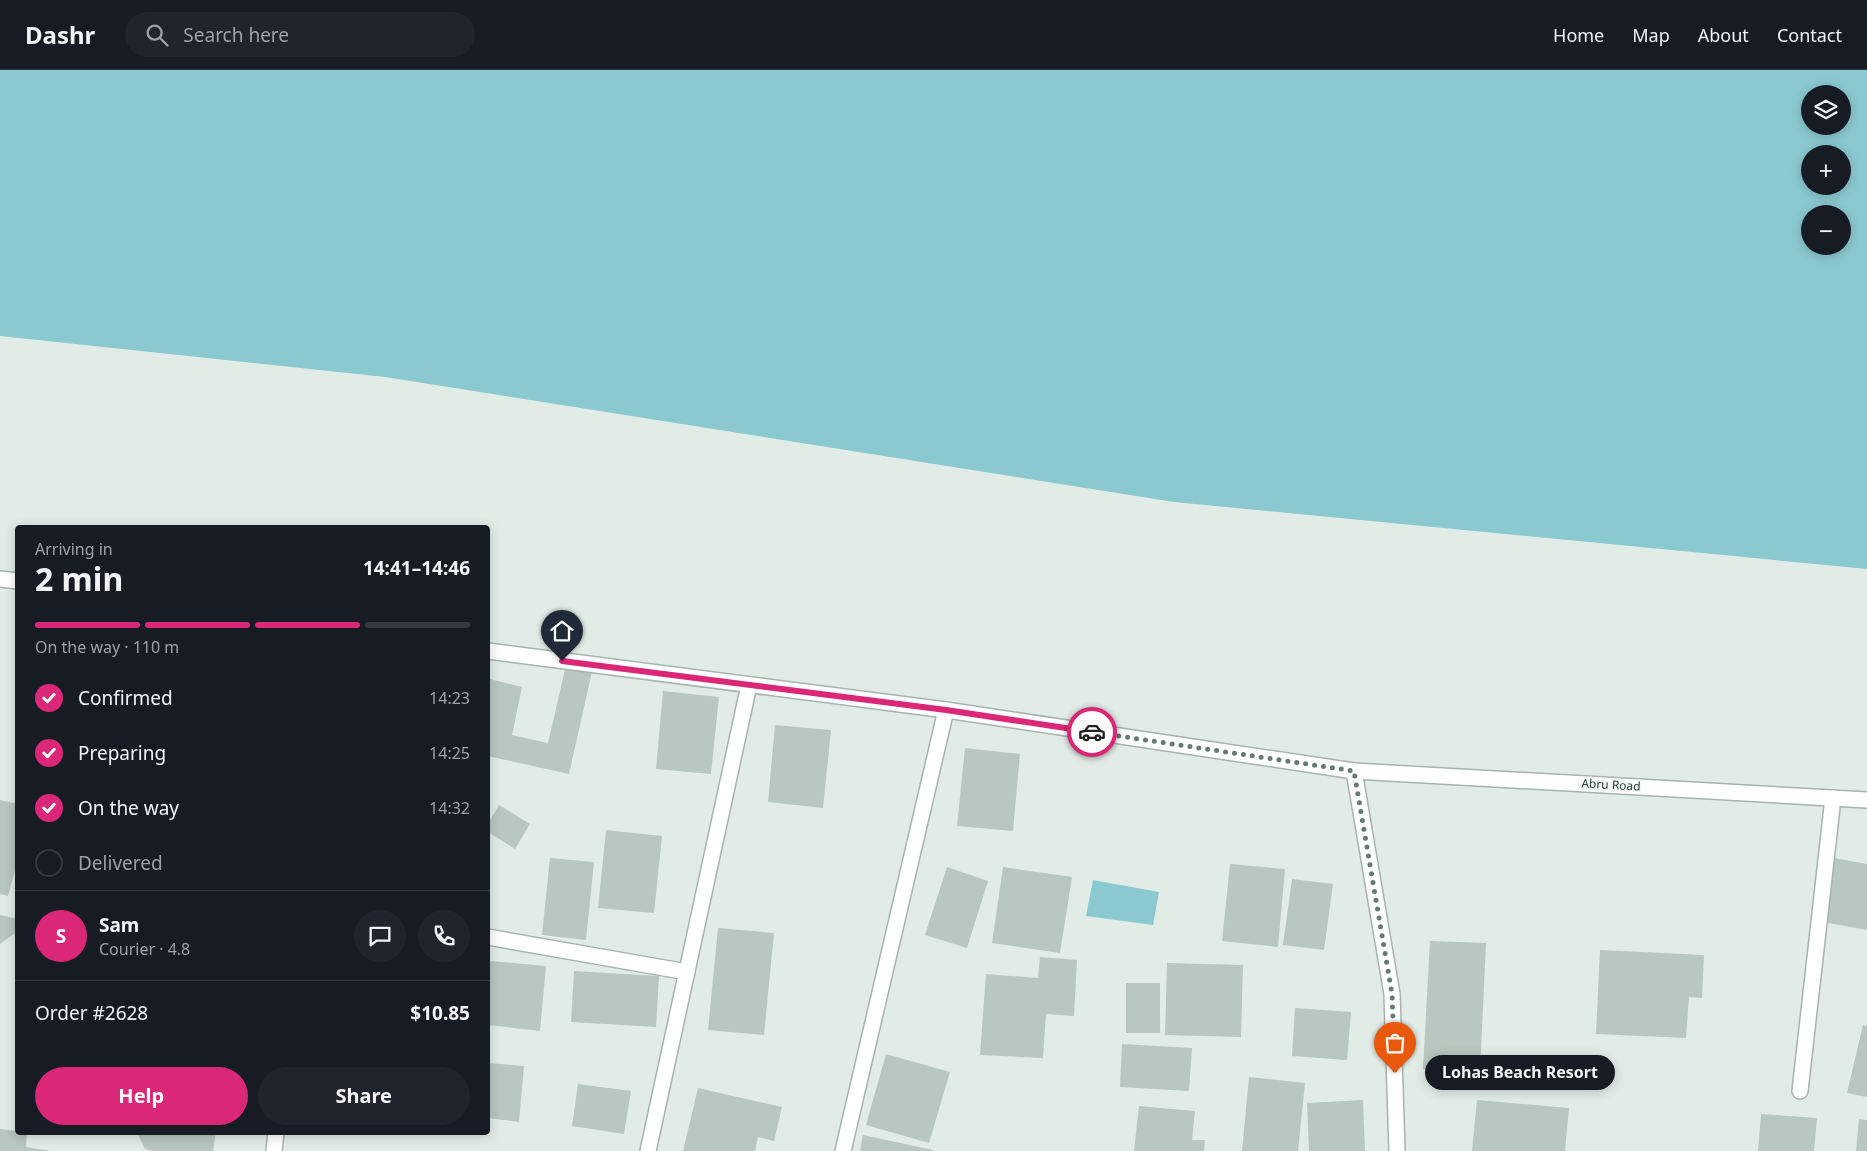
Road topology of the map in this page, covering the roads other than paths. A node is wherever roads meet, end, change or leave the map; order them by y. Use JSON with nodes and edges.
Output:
{"nodes":[{"id":1,"x":0,"y":579,"type":"edge"},
{"id":2,"x":15,"y":581,"type":"edge"},
{"id":3,"x":490,"y":651,"type":"edge"},
{"id":4,"x":749,"y":685,"type":"junction"},
{"id":5,"x":946,"y":710,"type":"junction"},
{"id":6,"x":1354,"y":771,"type":"junction"},
{"id":7,"x":1833,"y":798,"type":"junction"},
{"id":8,"x":1867,"y":800,"type":"edge"},
{"id":9,"x":490,"y":937,"type":"edge"},
{"id":10,"x":687,"y":972,"type":"junction"},
{"id":11,"x":1800,"y":1092,"type":"dead end"},
{"id":12,"x":276,"y":1135,"type":"edge"},
{"id":13,"x":274,"y":1151,"type":"edge"},
{"id":14,"x":648,"y":1151,"type":"edge"},
{"id":15,"x":843,"y":1151,"type":"edge"},
{"id":16,"x":1397,"y":1151,"type":"edge"}],
"edges":[{"from":1,"to":2,"type":"street"},
{"from":3,"to":4,"type":"street","name":"Abru Road"},
{"from":4,"to":5,"type":"street","name":"Abru Road"},
{"from":4,"to":10,"type":"street"},
{"from":5,"to":6,"type":"street","name":"Abru Road"},
{"from":5,"to":15,"type":"street"},
{"from":6,"to":7,"type":"street","name":"Abru Road"},
{"from":6,"to":16,"type":"street"},
{"from":7,"to":8,"type":"street","name":"Abru Road"},
{"from":7,"to":11,"type":"street"},
{"from":9,"to":10,"type":"street"},
{"from":10,"to":14,"type":"street"},
{"from":12,"to":13,"type":"street"}]}
